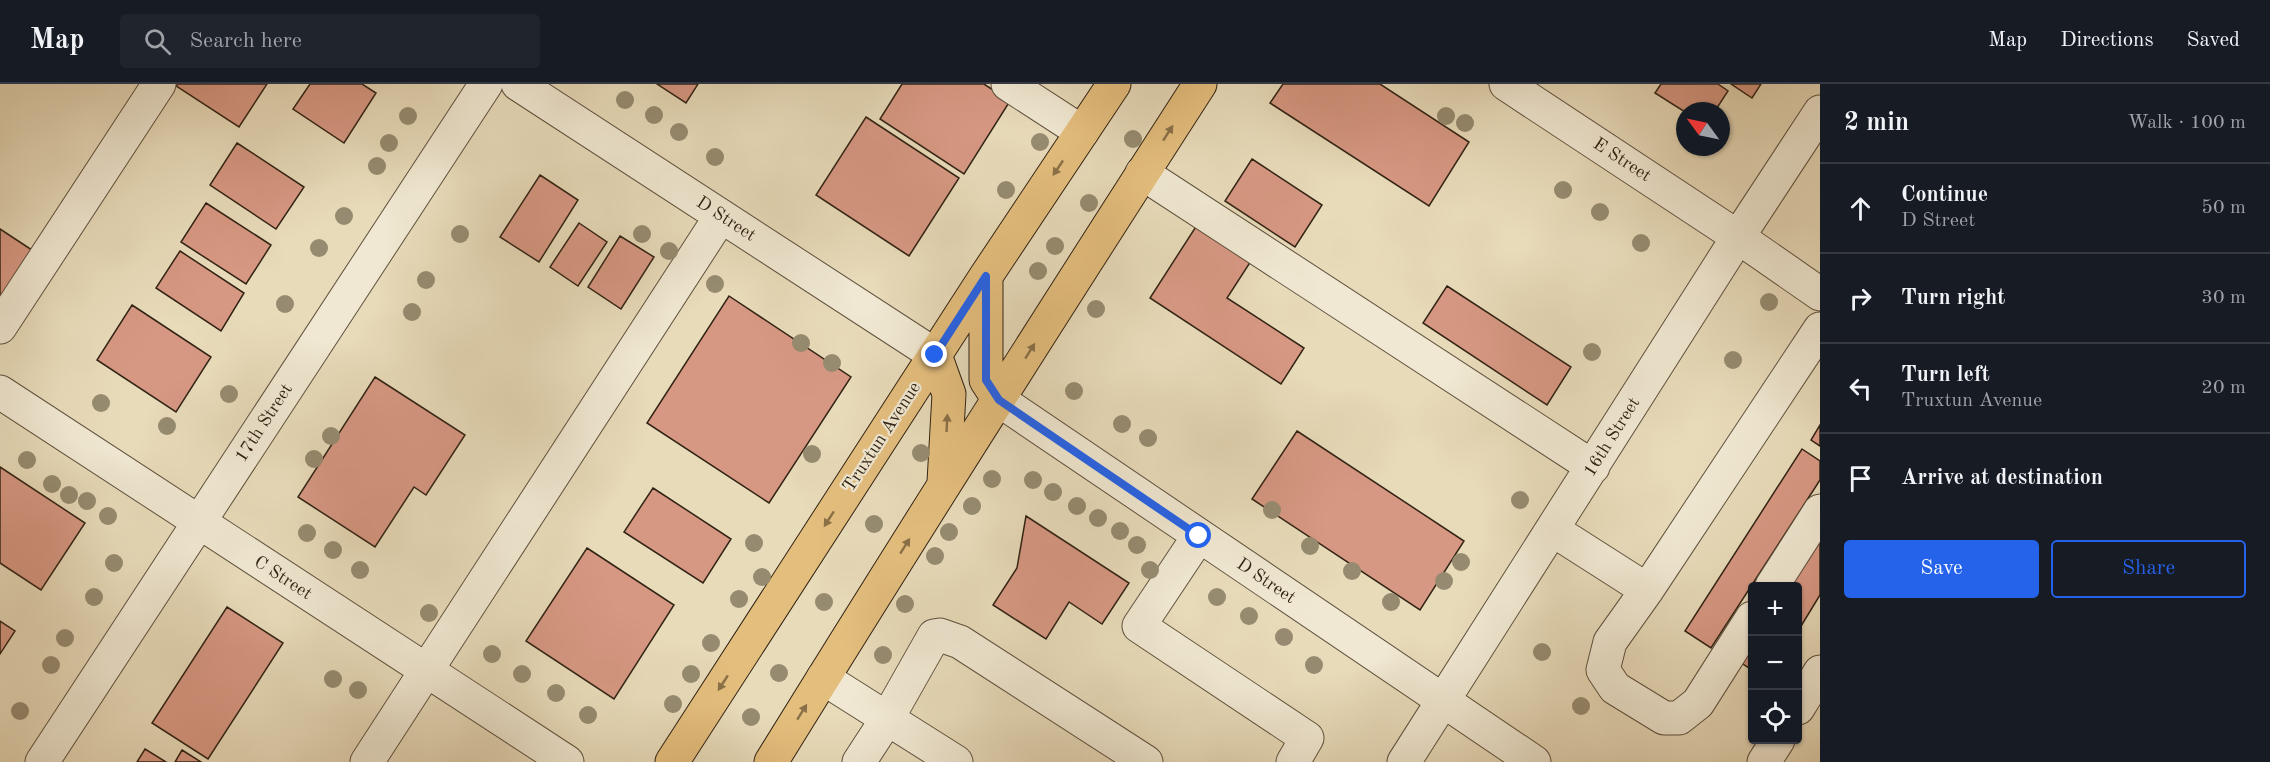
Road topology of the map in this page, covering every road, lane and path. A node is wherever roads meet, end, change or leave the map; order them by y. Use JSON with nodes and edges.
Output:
{"nodes":[{"id":1,"x":159,"y":84,"type":"edge"},
{"id":2,"x":486,"y":84,"type":"edge"},
{"id":3,"x":518,"y":84,"type":"edge"},
{"id":4,"x":1008,"y":84,"type":"edge"},
{"id":5,"x":1114,"y":84,"type":"edge"},
{"id":6,"x":1200,"y":84,"type":"edge"},
{"id":7,"x":1513,"y":86,"type":"edge"},
{"id":8,"x":1820,"y":112,"type":"edge"},
{"id":9,"x":1082,"y":132,"type":"junction"},
{"id":10,"x":1143,"y":173,"type":"junction"},
{"id":11,"x":721,"y":216,"type":"junction"},
{"id":12,"x":1738,"y":237,"type":"junction"},
{"id":13,"x":986,"y":276,"type":"junction"},
{"id":14,"x":1820,"y":294,"type":"edge"},
{"id":15,"x":0,"y":327,"type":"edge"},
{"id":16,"x":1820,"y":329,"type":"edge"},
{"id":17,"x":935,"y":355,"type":"junction"},
{"id":18,"x":0,"y":392,"type":"edge"},
{"id":19,"x":999,"y":400,"type":"junction"},
{"id":20,"x":1593,"y":466,"type":"junction"},
{"id":21,"x":945,"y":482,"type":"junction"},
{"id":22,"x":1820,"y":511,"type":"edge"},
{"id":23,"x":198,"y":523,"type":"junction"},
{"id":24,"x":1553,"y":530,"type":"junction"},
{"id":25,"x":1199,"y":536,"type":"junction"},
{"id":26,"x":1775,"y":582,"type":"edge"},
{"id":27,"x":1647,"y":590,"type":"junction"},
{"id":28,"x":1748,"y":624,"type":"edge"},
{"id":29,"x":426,"y":670,"type":"junction"},
{"id":30,"x":1820,"y":672,"type":"edge"},
{"id":31,"x":823,"y":678,"type":"junction"},
{"id":32,"x":1802,"y":700,"type":"edge"},
{"id":33,"x":1444,"y":701,"type":"junction"},
{"id":34,"x":887,"y":719,"type":"junction"},
{"id":35,"x":1775,"y":744,"type":"edge"},
{"id":36,"x":675,"y":760,"type":"edge"},
{"id":37,"x":42,"y":762,"type":"edge"},
{"id":38,"x":367,"y":762,"type":"edge"},
{"id":39,"x":567,"y":762,"type":"edge"},
{"id":40,"x":771,"y":762,"type":"edge"},
{"id":41,"x":859,"y":762,"type":"edge"},
{"id":42,"x":956,"y":762,"type":"edge"},
{"id":43,"x":1146,"y":762,"type":"edge"},
{"id":44,"x":1293,"y":762,"type":"edge"},
{"id":45,"x":1404,"y":762,"type":"edge"},
{"id":46,"x":1534,"y":762,"type":"edge"},
{"id":47,"x":1764,"y":762,"type":"edge"}],
"edges":[{"from":1,"to":15,"type":"street"},
{"from":2,"to":23,"type":"street","name":"17th Street"},
{"from":3,"to":11,"type":"street","name":"D Street"},
{"from":4,"to":9,"type":"street"},
{"from":5,"to":9,"type":"main road","name":"Truxtun Avenue"},
{"from":10,"to":6,"type":"main road","one_way":true},
{"from":7,"to":12,"type":"street","name":"E Street"},
{"from":8,"to":12,"type":"street","name":"16th Street"},
{"from":9,"to":13,"type":"main road","name":"Truxtun Avenue","one_way":true},
{"from":19,"to":10,"type":"main road","one_way":true},
{"from":10,"to":20,"type":"street"},
{"from":11,"to":17,"type":"street","name":"D Street"},
{"from":11,"to":29,"type":"street"},
{"from":12,"to":14,"type":"street","name":"E Street"},
{"from":12,"to":20,"type":"street","name":"16th Street"},
{"from":13,"to":17,"type":"main road","name":"Truxtun Avenue"},
{"from":13,"to":19,"type":"main road"},
{"from":16,"to":27,"type":"street"},
{"from":21,"to":17,"type":"main road","one_way":true},
{"from":17,"to":36,"type":"main road","name":"Truxtun Avenue","one_way":true},
{"from":18,"to":23,"type":"street","name":"C Street"},
{"from":19,"to":21,"type":"main road"},
{"from":19,"to":25,"type":"street","name":"D Street"},
{"from":20,"to":24,"type":"street","name":"16th Street"},
{"from":31,"to":21,"type":"main road","one_way":true},
{"from":22,"to":26,"type":"street"},
{"from":23,"to":29,"type":"street","name":"C Street"},
{"from":23,"to":37,"type":"street","name":"17th Street"},
{"from":24,"to":27,"type":"street"},
{"from":24,"to":33,"type":"street","name":"16th Street"},
{"from":25,"to":33,"type":"street","name":"D Street"},
{"from":25,"to":44,"type":"street"},
{"from":27,"to":28,"type":"street"},
{"from":29,"to":38,"type":"street"},
{"from":29,"to":39,"type":"street","name":"C Street"},
{"from":30,"to":32,"type":"street"},
{"from":31,"to":34,"type":"street"},
{"from":40,"to":31,"type":"main road","one_way":true},
{"from":33,"to":45,"type":"street","name":"16th Street"},
{"from":33,"to":46,"type":"street","name":"D Street"},
{"from":34,"to":41,"type":"street"},
{"from":34,"to":42,"type":"street"},
{"from":34,"to":43,"type":"street"},
{"from":35,"to":47,"type":"street"}]}
